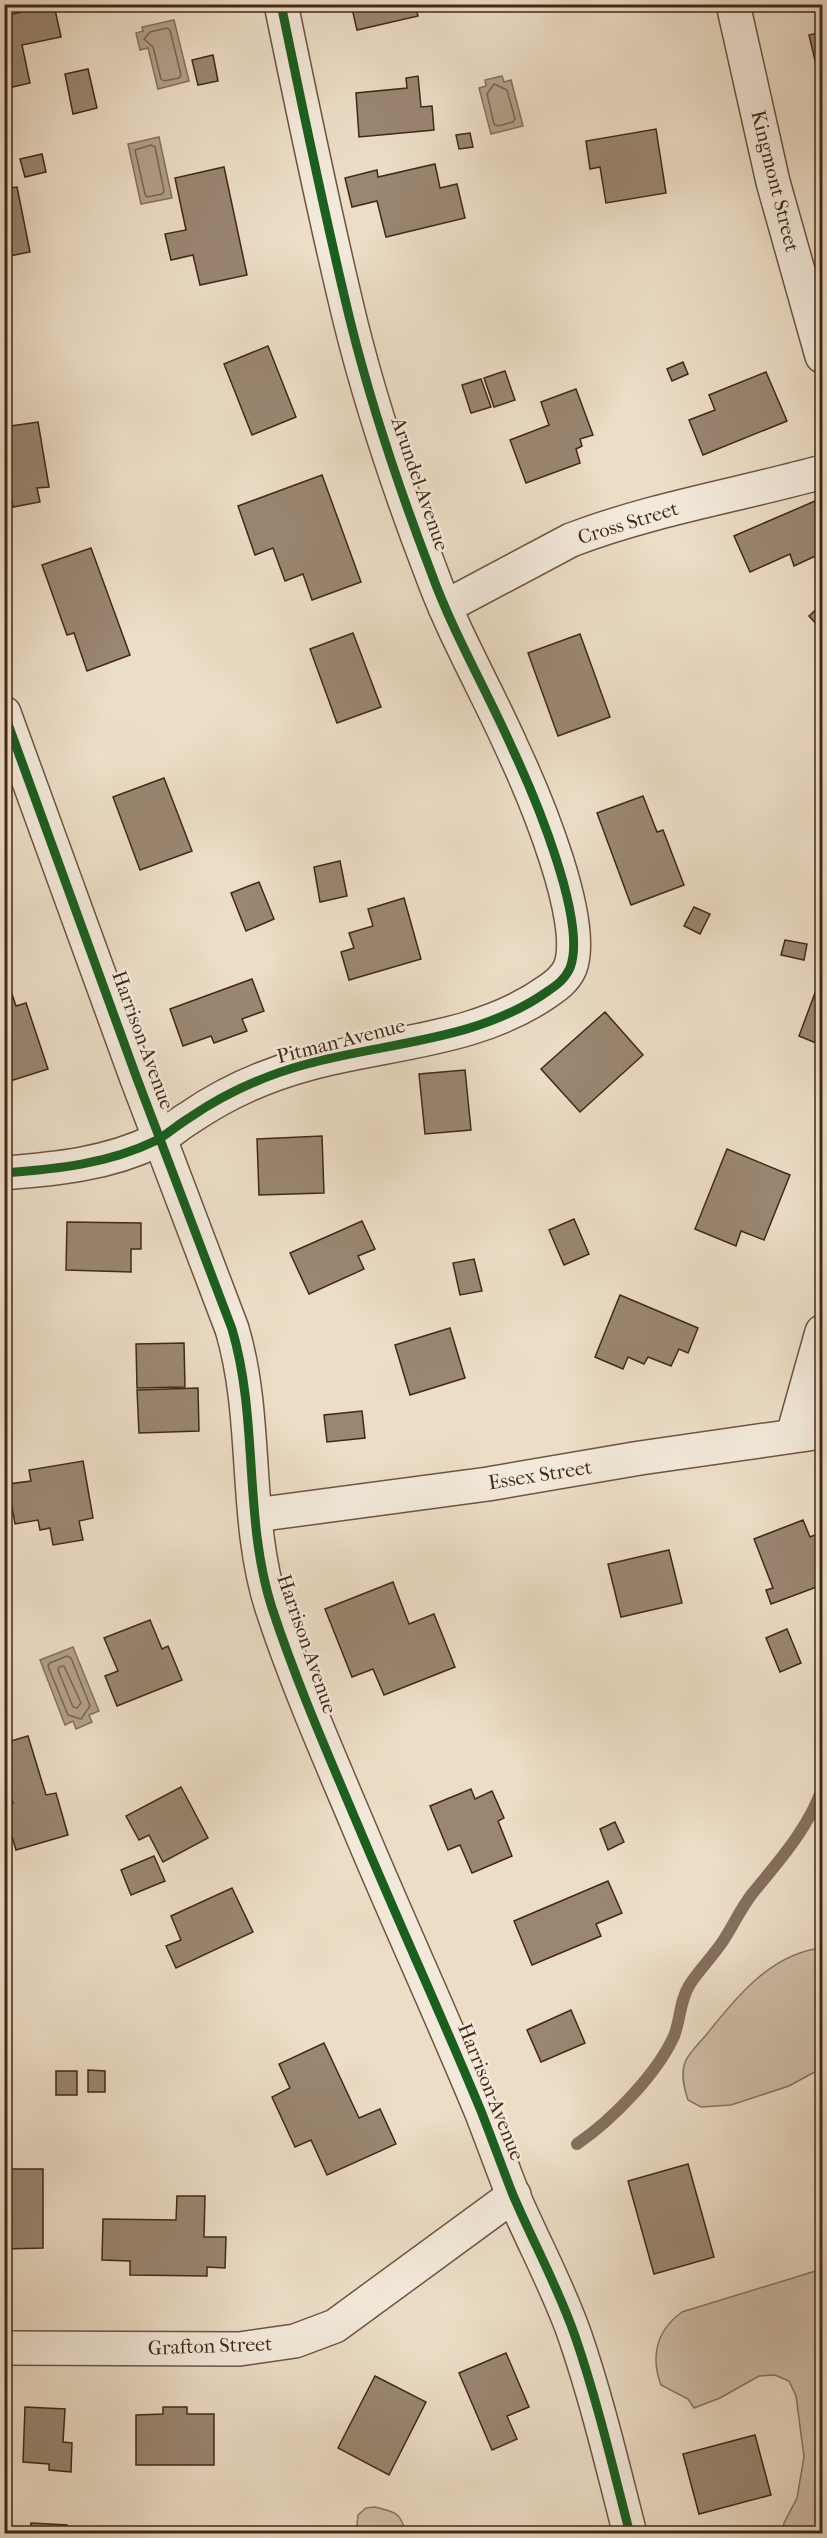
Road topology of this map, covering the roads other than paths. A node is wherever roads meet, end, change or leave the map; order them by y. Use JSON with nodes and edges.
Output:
{"nodes":[{"id":1,"x":281,"y":4,"type":"edge"},
{"id":2,"x":734,"y":4,"type":"edge"},
{"id":3,"x":822,"y":356,"type":"edge"},
{"id":4,"x":822,"y":472,"type":"edge"},
{"id":5,"x":445,"y":606,"type":"junction"},
{"id":6,"x":4,"y":713,"type":"edge"},
{"id":7,"x":572,"y":958,"type":"joint"},
{"id":8,"x":160,"y":1139,"type":"junction"},
{"id":9,"x":4,"y":1173,"type":"edge"},
{"id":10,"x":822,"y":1332,"type":"edge"},
{"id":11,"x":808,"y":1434,"type":"edge"},
{"id":12,"x":256,"y":1515,"type":"junction"},
{"id":13,"x":514,"y":2195,"type":"junction"},
{"id":14,"x":4,"y":2348,"type":"edge"},
{"id":15,"x":630,"y":2534,"type":"edge"}],
"edges":[{"from":1,"to":5,"type":"street","name":"Arundel Avenue"},
{"from":2,"to":3,"type":"street","name":"Kingmont Street"},
{"from":4,"to":5,"type":"street","name":"Cross Street"},
{"from":5,"to":7,"type":"street","name":"Arundel Avenue"},
{"from":6,"to":8,"type":"street","name":"Harrison Avenue"},
{"from":7,"to":8,"type":"street","name":"Pitman Avenue"},
{"from":8,"to":9,"type":"street","name":"Pitman Avenue"},
{"from":8,"to":12,"type":"street","name":"Harrison Avenue"},
{"from":10,"to":11,"type":"street"},
{"from":11,"to":12,"type":"street","name":"Essex Street"},
{"from":12,"to":13,"type":"street","name":"Harrison Avenue"},
{"from":13,"to":14,"type":"street","name":"Grafton Street"},
{"from":13,"to":15,"type":"street","name":"Harrison Avenue"}]}
